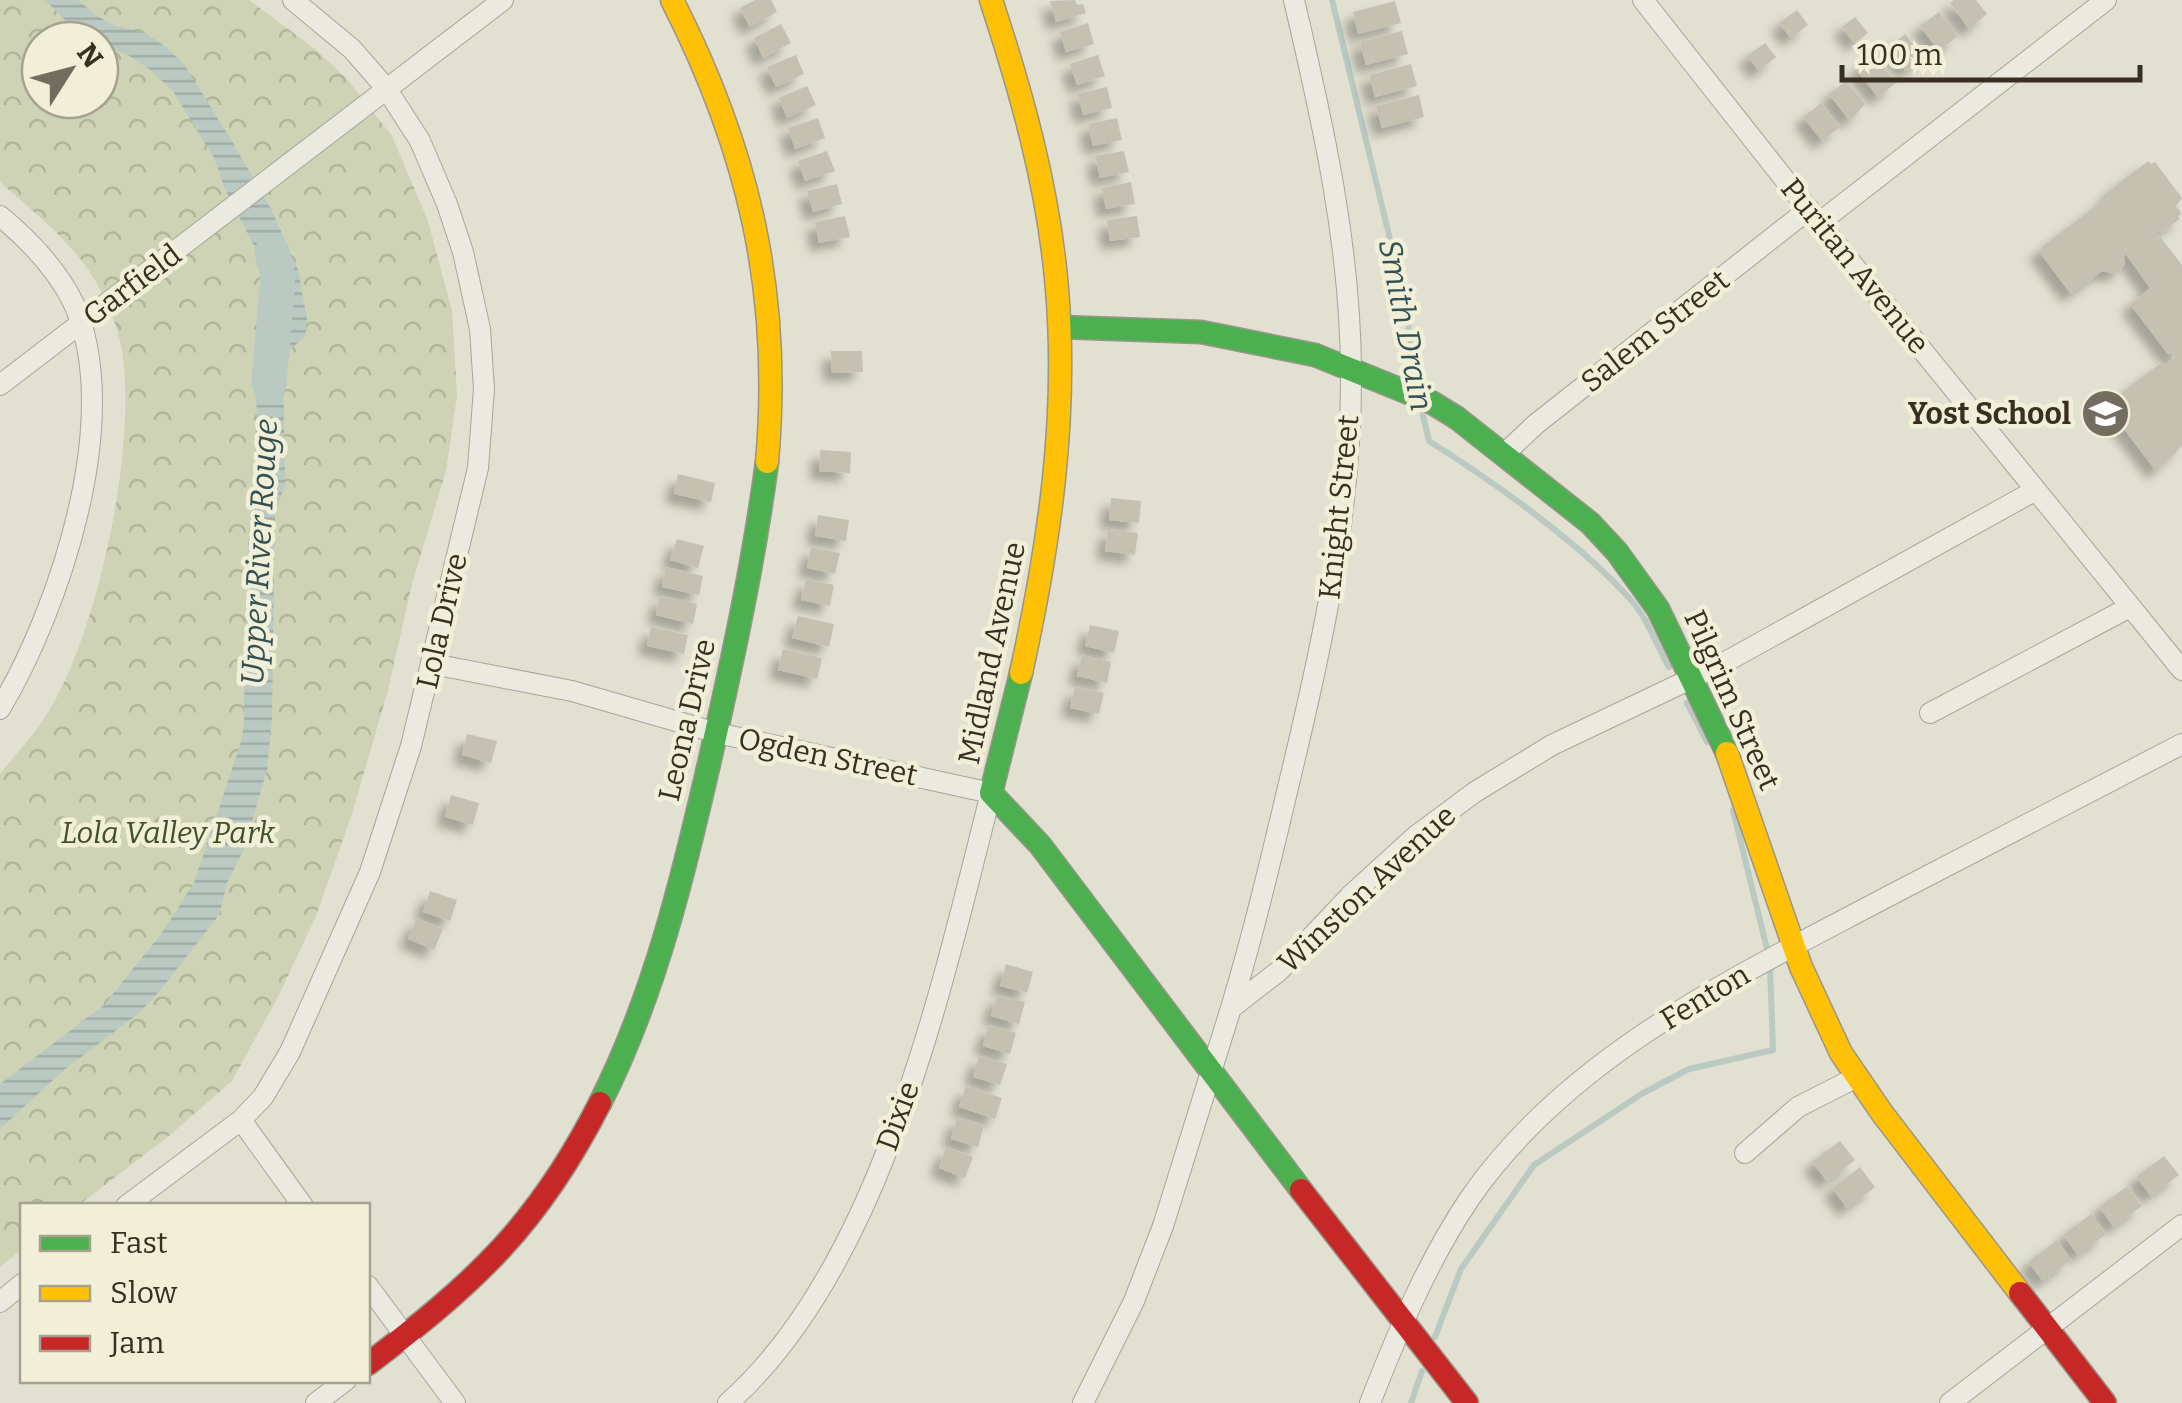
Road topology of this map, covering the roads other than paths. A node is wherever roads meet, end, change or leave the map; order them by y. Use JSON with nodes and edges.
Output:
{"nodes":[{"id":1,"x":293,"y":0,"type":"edge"},
{"id":2,"x":503,"y":0,"type":"edge"},
{"id":3,"x":672,"y":0,"type":"edge"},
{"id":4,"x":991,"y":0,"type":"edge"},
{"id":5,"x":1294,"y":0,"type":"edge"},
{"id":6,"x":1643,"y":0,"type":"edge"},
{"id":7,"x":2106,"y":0,"type":"edge"},
{"id":8,"x":386,"y":88,"type":"junction"},
{"id":9,"x":0,"y":216,"type":"edge"},
{"id":10,"x":1814,"y":216,"type":"junction"},
{"id":11,"x":81,"y":324,"type":"junction"},
{"id":12,"x":1060,"y":327,"type":"junction"},
{"id":13,"x":1352,"y":369,"type":"junction"},
{"id":14,"x":0,"y":385,"type":"edge"},
{"id":15,"x":1503,"y":455,"type":"junction"},
{"id":16,"x":2036,"y":490,"type":"junction"},
{"id":17,"x":2130,"y":606,"type":"junction"},
{"id":18,"x":433,"y":664,"type":"junction"},
{"id":19,"x":2182,"y":670,"type":"edge"},
{"id":20,"x":7,"y":678,"type":"edge"},
{"id":21,"x":1693,"y":678,"type":"junction"},
{"id":22,"x":0,"y":709,"type":"edge"},
{"id":23,"x":1930,"y":713,"type":"dead end"},
{"id":24,"x":716,"y":733,"type":"junction"},
{"id":25,"x":2182,"y":744,"type":"edge"},
{"id":26,"x":992,"y":793,"type":"junction"},
{"id":27,"x":1796,"y":946,"type":"junction"},
{"id":28,"x":1232,"y":1008,"type":"junction"},
{"id":29,"x":1212,"y":1074,"type":"junction"},
{"id":30,"x":1857,"y":1078,"type":"junction"},
{"id":31,"x":241,"y":1120,"type":"junction"},
{"id":32,"x":1745,"y":1153,"type":"dead end"},
{"id":33,"x":130,"y":1203,"type":"edge"},
{"id":34,"x":302,"y":1203,"type":"edge"},
{"id":35,"x":2182,"y":1225,"type":"edge"},
{"id":36,"x":20,"y":1286,"type":"edge"},
{"id":37,"x":370,"y":1289,"type":"edge"},
{"id":38,"x":0,"y":1302,"type":"edge"},
{"id":39,"x":1404,"y":1324,"type":"junction"},
{"id":40,"x":2048,"y":1329,"type":"junction"},
{"id":41,"x":404,"y":1337,"type":"junction"},
{"id":42,"x":370,"y":1362,"type":"edge"},
{"id":43,"x":342,"y":1383,"type":"edge"},
{"id":44,"x":316,"y":1403,"type":"edge"},
{"id":45,"x":455,"y":1403,"type":"edge"},
{"id":46,"x":728,"y":1403,"type":"edge"},
{"id":47,"x":1083,"y":1403,"type":"edge"},
{"id":48,"x":1370,"y":1403,"type":"edge"},
{"id":49,"x":1467,"y":1403,"type":"edge"},
{"id":50,"x":1950,"y":1403,"type":"edge"},
{"id":51,"x":2105,"y":1403,"type":"edge"}],
"edges":[{"from":1,"to":8,"type":"street","name":"Lola Drive"},
{"from":2,"to":8,"type":"street","name":"Garfield"},
{"from":3,"to":24,"type":"street","name":"Leona Drive"},
{"from":4,"to":12,"type":"street","name":"Midland Avenue"},
{"from":5,"to":13,"type":"street","name":"Knight Street"},
{"from":6,"to":10,"type":"street","name":"Puritan Avenue"},
{"from":7,"to":10,"type":"street","name":"Salem Street"},
{"from":8,"to":11,"type":"street","name":"Garfield"},
{"from":8,"to":18,"type":"street","name":"Lola Drive"},
{"from":9,"to":11,"type":"street"},
{"from":10,"to":15,"type":"street","name":"Salem Street"},
{"from":10,"to":16,"type":"street","name":"Puritan Avenue"},
{"from":11,"to":14,"type":"street","name":"Garfield"},
{"from":11,"to":20,"type":"street"},
{"from":12,"to":13,"type":"street","name":"Pilgrim Street"},
{"from":12,"to":26,"type":"street","name":"Midland Avenue"},
{"from":13,"to":15,"type":"street","name":"Pilgrim Street"},
{"from":13,"to":28,"type":"street","name":"Knight Street"},
{"from":15,"to":21,"type":"street","name":"Pilgrim Street"},
{"from":16,"to":17,"type":"street","name":"Puritan Avenue"},
{"from":16,"to":21,"type":"street","name":"Winston Avenue"},
{"from":17,"to":19,"type":"street","name":"Puritan Avenue"},
{"from":17,"to":23,"type":"street"},
{"from":18,"to":24,"type":"street","name":"Ogden Street"},
{"from":18,"to":31,"type":"street","name":"Lola Drive"},
{"from":20,"to":22,"type":"street"},
{"from":21,"to":27,"type":"street","name":"Pilgrim Street"},
{"from":21,"to":28,"type":"street","name":"Winston Avenue"},
{"from":24,"to":26,"type":"street","name":"Ogden Street"},
{"from":24,"to":41,"type":"street","name":"Leona Drive"},
{"from":25,"to":27,"type":"street","name":"Fenton"},
{"from":26,"to":29,"type":"street","name":"Midland Avenue"},
{"from":26,"to":46,"type":"street","name":"Dixie"},
{"from":27,"to":30,"type":"street","name":"Pilgrim Street"},
{"from":27,"to":39,"type":"street","name":"Fenton"},
{"from":28,"to":29,"type":"street"},
{"from":29,"to":39,"type":"street","name":"Midland Avenue"},
{"from":29,"to":47,"type":"street"},
{"from":30,"to":32,"type":"street"},
{"from":30,"to":40,"type":"street","name":"Pilgrim Street"},
{"from":31,"to":33,"type":"street","name":"Lola Drive"},
{"from":31,"to":34,"type":"street"},
{"from":35,"to":40,"type":"street"},
{"from":36,"to":38,"type":"street"},
{"from":37,"to":41,"type":"street"},
{"from":39,"to":48,"type":"street","name":"Fenton"},
{"from":39,"to":49,"type":"street","name":"Midland Avenue"},
{"from":40,"to":50,"type":"street"},
{"from":40,"to":51,"type":"street","name":"Pilgrim Street"},
{"from":41,"to":42,"type":"street","name":"Leona Drive"},
{"from":41,"to":45,"type":"street"},
{"from":43,"to":44,"type":"street"}]}
